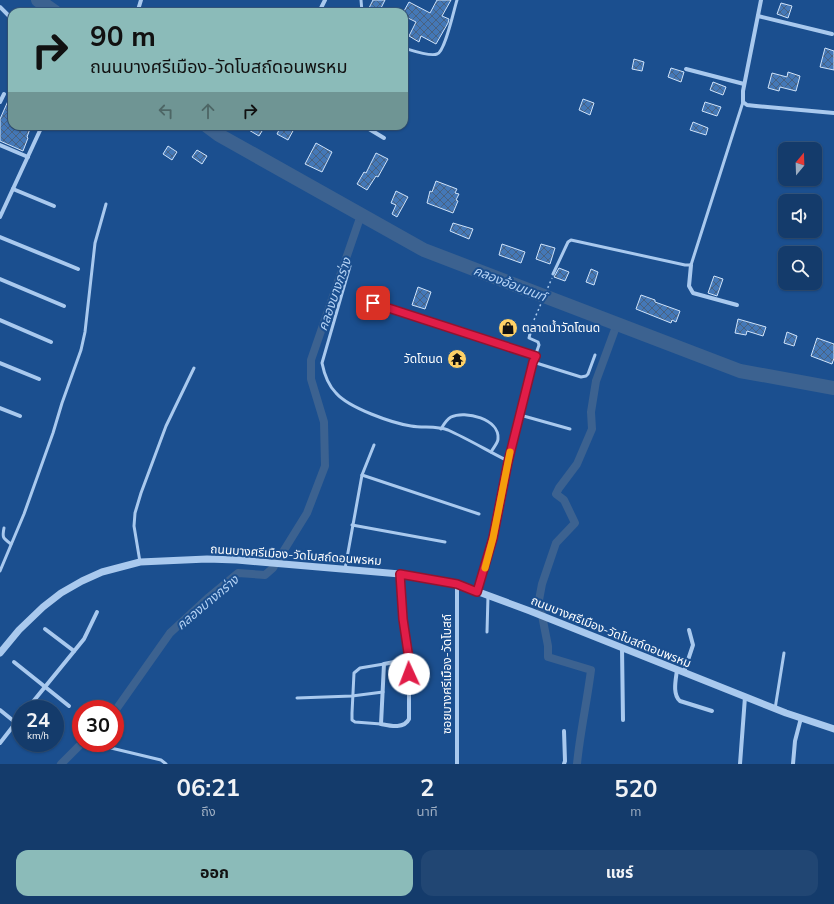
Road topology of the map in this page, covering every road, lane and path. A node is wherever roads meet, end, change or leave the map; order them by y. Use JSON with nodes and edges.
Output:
{"nodes":[{"id":1,"x":457,"y":0,"type":"edge"},
{"id":2,"x":761,"y":0,"type":"edge"},
{"id":3,"x":0,"y":7,"type":"edge"},
{"id":4,"x":8,"y":15,"type":"edge"},
{"id":5,"x":758,"y":16,"type":"junction"},
{"id":6,"x":832,"y":34,"type":"dead end"},
{"id":7,"x":408,"y":49,"type":"edge"},
{"id":8,"x":686,"y":69,"type":"dead end"},
{"id":9,"x":744,"y":84,"type":"junction"},
{"id":10,"x":4,"y":94,"type":"dead end"},
{"id":11,"x":0,"y":102,"type":"edge"},
{"id":12,"x":743,"y":102,"type":"junction"},
{"id":13,"x":834,"y":113,"type":"edge"},
{"id":14,"x":40,"y":130,"type":"edge"},
{"id":15,"x":371,"y":130,"type":"edge"},
{"id":16,"x":384,"y":138,"type":"dead end"},
{"id":17,"x":0,"y":145,"type":"edge"},
{"id":18,"x":28,"y":157,"type":"junction"},
{"id":19,"x":13,"y":189,"type":"junction"},
{"id":20,"x":0,"y":201,"type":"edge"},
{"id":21,"x":6,"y":204,"type":"junction"},
{"id":22,"x":106,"y":204,"type":"dead end"},
{"id":23,"x":54,"y":206,"type":"dead end"},
{"id":24,"x":0,"y":217,"type":"edge"},
{"id":25,"x":0,"y":237,"type":"edge"},
{"id":26,"x":691,"y":265,"type":"junction"},
{"id":27,"x":350,"y":266,"type":"dead end"},
{"id":28,"x":78,"y":269,"type":"dead end"},
{"id":29,"x":553,"y":274,"type":"joint"},
{"id":30,"x":0,"y":279,"type":"edge"},
{"id":31,"x":373,"y":303,"type":"dead end"},
{"id":32,"x":737,"y":305,"type":"dead end"},
{"id":33,"x":64,"y":306,"type":"dead end"},
{"id":34,"x":0,"y":320,"type":"edge"},
{"id":35,"x":532,"y":325,"type":"joint"},
{"id":36,"x":51,"y":342,"type":"dead end"},
{"id":37,"x":595,"y":355,"type":"dead end"},
{"id":38,"x":536,"y":356,"type":"junction"},
{"id":39,"x":533,"y":362,"type":"junction"},
{"id":40,"x":0,"y":363,"type":"edge"},
{"id":41,"x":194,"y":368,"type":"dead end"},
{"id":42,"x":39,"y":379,"type":"dead end"},
{"id":43,"x":0,"y":408,"type":"edge"},
{"id":44,"x":520,"y":415,"type":"junction"},
{"id":45,"x":20,"y":416,"type":"dead end"},
{"id":46,"x":441,"y":429,"type":"junction"},
{"id":47,"x":570,"y":429,"type":"dead end"},
{"id":48,"x":374,"y":445,"type":"dead end"},
{"id":49,"x":491,"y":452,"type":"junction"},
{"id":50,"x":508,"y":462,"type":"junction"},
{"id":51,"x":362,"y":475,"type":"junction"},
{"id":52,"x":479,"y":514,"type":"dead end"},
{"id":53,"x":352,"y":525,"type":"junction"},
{"id":54,"x":4,"y":528,"type":"dead end"},
{"id":55,"x":445,"y":542,"type":"dead end"},
{"id":56,"x":11,"y":544,"type":"junction"},
{"id":57,"x":140,"y":562,"type":"junction"},
{"id":58,"x":345,"y":570,"type":"junction"},
{"id":59,"x":0,"y":571,"type":"edge"},
{"id":60,"x":400,"y":574,"type":"junction"},
{"id":61,"x":457,"y":584,"type":"junction"},
{"id":62,"x":477,"y":592,"type":"junction"},
{"id":63,"x":488,"y":596,"type":"junction"},
{"id":64,"x":97,"y":612,"type":"dead end"},
{"id":65,"x":45,"y":629,"type":"dead end"},
{"id":66,"x":689,"y":630,"type":"dead end"},
{"id":67,"x":487,"y":632,"type":"dead end"},
{"id":68,"x":622,"y":648,"type":"junction"},
{"id":69,"x":74,"y":651,"type":"junction"},
{"id":70,"x":0,"y":653,"type":"edge"},
{"id":71,"x":784,"y":653,"type":"dead end"},
{"id":72,"x":409,"y":659,"type":"junction"},
{"id":73,"x":14,"y":662,"type":"dead end"},
{"id":74,"x":384,"y":664,"type":"junction"},
{"id":75,"x":680,"y":671,"type":"junction"},
{"id":76,"x":44,"y":686,"type":"junction"},
{"id":77,"x":383,"y":692,"type":"junction"},
{"id":78,"x":352,"y":696,"type":"junction"},
{"id":79,"x":745,"y":697,"type":"junction"},
{"id":80,"x":297,"y":698,"type":"dead end"},
{"id":81,"x":34,"y":700,"type":"edge"},
{"id":82,"x":69,"y":706,"type":"dead end"},
{"id":83,"x":775,"y":708,"type":"junction"},
{"id":84,"x":0,"y":710,"type":"edge"},
{"id":85,"x":712,"y":711,"type":"dead end"},
{"id":86,"x":801,"y":718,"type":"junction"},
{"id":87,"x":12,"y":720,"type":"edge"},
{"id":88,"x":623,"y":720,"type":"dead end"},
{"id":89,"x":381,"y":724,"type":"junction"},
{"id":90,"x":12,"y":728,"type":"edge"},
{"id":91,"x":834,"y":729,"type":"edge"},
{"id":92,"x":564,"y":731,"type":"dead end"},
{"id":93,"x":0,"y":743,"type":"edge"},
{"id":94,"x":124,"y":751,"type":"edge"},
{"id":95,"x":166,"y":764,"type":"edge"},
{"id":96,"x":457,"y":764,"type":"edge"},
{"id":97,"x":564,"y":764,"type":"edge"},
{"id":98,"x":740,"y":764,"type":"edge"},
{"id":99,"x":793,"y":764,"type":"edge"}],
"edges":[{"from":1,"to":7,"type":"lane"},
{"from":2,"to":5,"type":"street"},
{"from":3,"to":4,"type":"street"},
{"from":5,"to":6,"type":"street"},
{"from":5,"to":9,"type":"street"},
{"from":8,"to":9,"type":"street"},
{"from":9,"to":12,"type":"street"},
{"from":10,"to":11,"type":"street"},
{"from":12,"to":13,"type":"street"},
{"from":12,"to":26,"type":"lane"},
{"from":14,"to":18,"type":"street"},
{"from":15,"to":16,"type":"street"},
{"from":17,"to":18,"type":"street"},
{"from":18,"to":19,"type":"street"},
{"from":19,"to":21,"type":"street"},
{"from":19,"to":23,"type":"street"},
{"from":20,"to":21,"type":"street"},
{"from":21,"to":24,"type":"street"},
{"from":22,"to":56,"type":"lane"},
{"from":25,"to":28,"type":"street"},
{"from":26,"to":29,"type":"lane"},
{"from":26,"to":32,"type":"street"},
{"from":27,"to":46,"type":"lane"},
{"from":29,"to":35,"type":"path"},
{"from":30,"to":33,"type":"street"},
{"from":31,"to":38,"type":"lane"},
{"from":34,"to":36,"type":"street"},
{"from":35,"to":38,"type":"lane"},
{"from":37,"to":39,"type":"lane"},
{"from":38,"to":39,"type":"lane"},
{"from":39,"to":44,"type":"lane"},
{"from":40,"to":42,"type":"street"},
{"from":41,"to":57,"type":"lane"},
{"from":43,"to":45,"type":"street"},
{"from":44,"to":47,"type":"lane"},
{"from":44,"to":50,"type":"lane"},
{"from":46,"to":49,"type":"lane"},
{"from":46,"to":49,"type":"lane"},
{"from":48,"to":51,"type":"lane"},
{"from":49,"to":50,"type":"lane"},
{"from":50,"to":62,"type":"lane"},
{"from":51,"to":52,"type":"lane"},
{"from":51,"to":53,"type":"lane"},
{"from":53,"to":55,"type":"lane"},
{"from":53,"to":58,"type":"lane"},
{"from":54,"to":56,"type":"lane"},
{"from":56,"to":59,"type":"lane"},
{"from":57,"to":58,"type":"street","name":"ถนนบางศรีเมือง-วัดโบสถ์ดอนพรหม"},
{"from":57,"to":70,"type":"street","name":"ถนนบางศรีเมือง-วัดโบสถ์ดอนพรหม"},
{"from":58,"to":60,"type":"street","name":"ถนนบางศรีเมือง-วัดโบสถ์ดอนพรหม"},
{"from":60,"to":61,"type":"street","name":"ถนนบางศรีเมือง-วัดโบสถ์ดอนพรหม"},
{"from":60,"to":72,"type":"street"},
{"from":61,"to":62,"type":"street","name":"ถนนบางศรีเมือง-วัดโบสถ์ดอนพรหม"},
{"from":61,"to":96,"type":"street","name":"ซอยบางศรีเมือง-วัดโบสถ์"},
{"from":62,"to":63,"type":"street","name":"ถนนบางศรีเมือง-วัดโบสถ์ดอนพรหม"},
{"from":63,"to":67,"type":"lane"},
{"from":63,"to":68,"type":"street","name":"ถนนบางศรีเมือง-วัดโบสถ์ดอนพรหม"},
{"from":64,"to":69,"type":"street"},
{"from":65,"to":69,"type":"street"},
{"from":66,"to":75,"type":"street"},
{"from":68,"to":75,"type":"street","name":"ถนนบางศรีเมือง-วัดโบสถ์ดอนพรหม"},
{"from":68,"to":88,"type":"street"},
{"from":69,"to":76,"type":"street"},
{"from":71,"to":83,"type":"lane"},
{"from":72,"to":74,"type":"street"},
{"from":72,"to":89,"type":"street"},
{"from":73,"to":76,"type":"street"},
{"from":74,"to":77,"type":"street"},
{"from":74,"to":78,"type":"lane"},
{"from":75,"to":79,"type":"street","name":"ถนนบางศรีเมือง-วัดโบสถ์ดอนพรหม"},
{"from":75,"to":85,"type":"street"},
{"from":76,"to":81,"type":"street"},
{"from":76,"to":82,"type":"street"},
{"from":77,"to":78,"type":"lane"},
{"from":77,"to":89,"type":"street"},
{"from":78,"to":80,"type":"lane"},
{"from":78,"to":89,"type":"lane"},
{"from":79,"to":83,"type":"street","name":"ถนนบางศรีเมือง-วัดโบสถ์ดอนพรหม"},
{"from":79,"to":98,"type":"street"},
{"from":83,"to":86,"type":"street","name":"ถนนบางศรีเมือง-วัดโบสถ์ดอนพรหม"},
{"from":84,"to":87,"type":"street"},
{"from":86,"to":91,"type":"street","name":"ถนนบางศรีเมือง-วัดโบสถ์ดอนพรหม"},
{"from":86,"to":99,"type":"street"},
{"from":90,"to":93,"type":"street"},
{"from":92,"to":97,"type":"street"},
{"from":94,"to":95,"type":"lane"}]}
